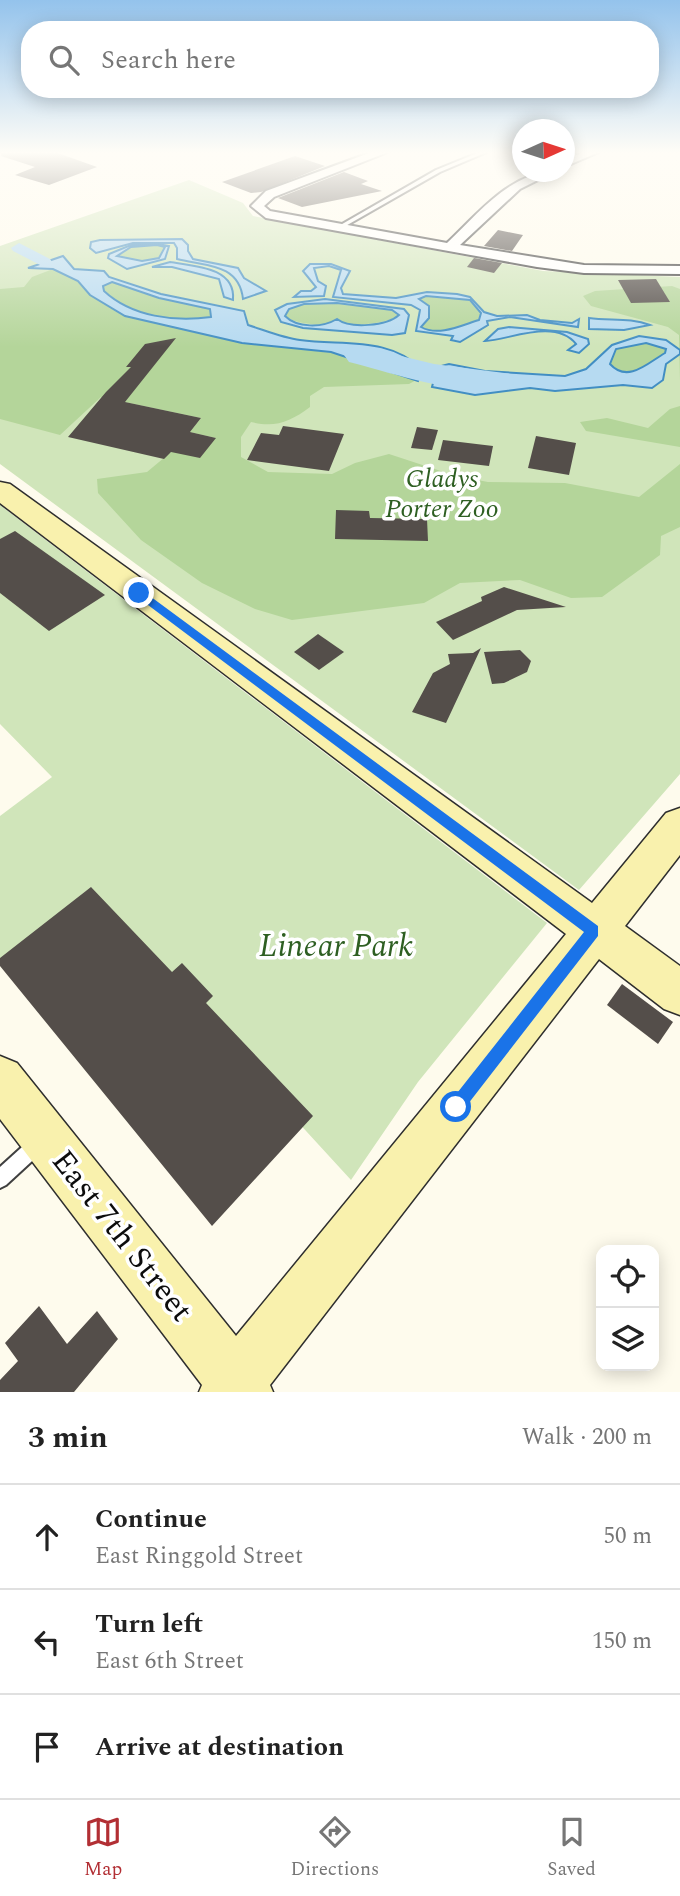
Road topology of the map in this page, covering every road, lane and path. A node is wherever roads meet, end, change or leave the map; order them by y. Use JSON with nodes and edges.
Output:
{"nodes":[{"id":1,"x":283,"y":217,"type":"edge"},
{"id":2,"x":358,"y":217,"type":"edge"},
{"id":3,"x":483,"y":217,"type":"edge"},
{"id":4,"x":340,"y":227,"type":"junction"},
{"id":5,"x":450,"y":247,"type":"junction"},
{"id":6,"x":680,"y":270,"type":"edge"},
{"id":7,"x":0,"y":490,"type":"edge"},
{"id":8,"x":680,"y":825,"type":"edge"},
{"id":9,"x":593,"y":931,"type":"junction"},
{"id":10,"x":680,"y":993,"type":"edge"},
{"id":11,"x":0,"y":1080,"type":"edge"},
{"id":12,"x":45,"y":1137,"type":"junction"},
{"id":13,"x":0,"y":1179,"type":"edge"},
{"id":14,"x":236,"y":1388,"type":"edge"}],
"edges":[{"from":1,"to":4,"type":"street"},
{"from":2,"to":4,"type":"lane"},
{"from":3,"to":5,"type":"street"},
{"from":4,"to":5,"type":"street"},
{"from":5,"to":6,"type":"street"},
{"from":7,"to":9,"type":"main road"},
{"from":8,"to":9,"type":"main road"},
{"from":9,"to":10,"type":"main road"},
{"from":9,"to":14,"type":"main road"},
{"from":11,"to":12,"type":"main road","name":"East 7th Street"},
{"from":12,"to":13,"type":"lane"},
{"from":12,"to":14,"type":"main road","name":"East 7th Street"}]}
